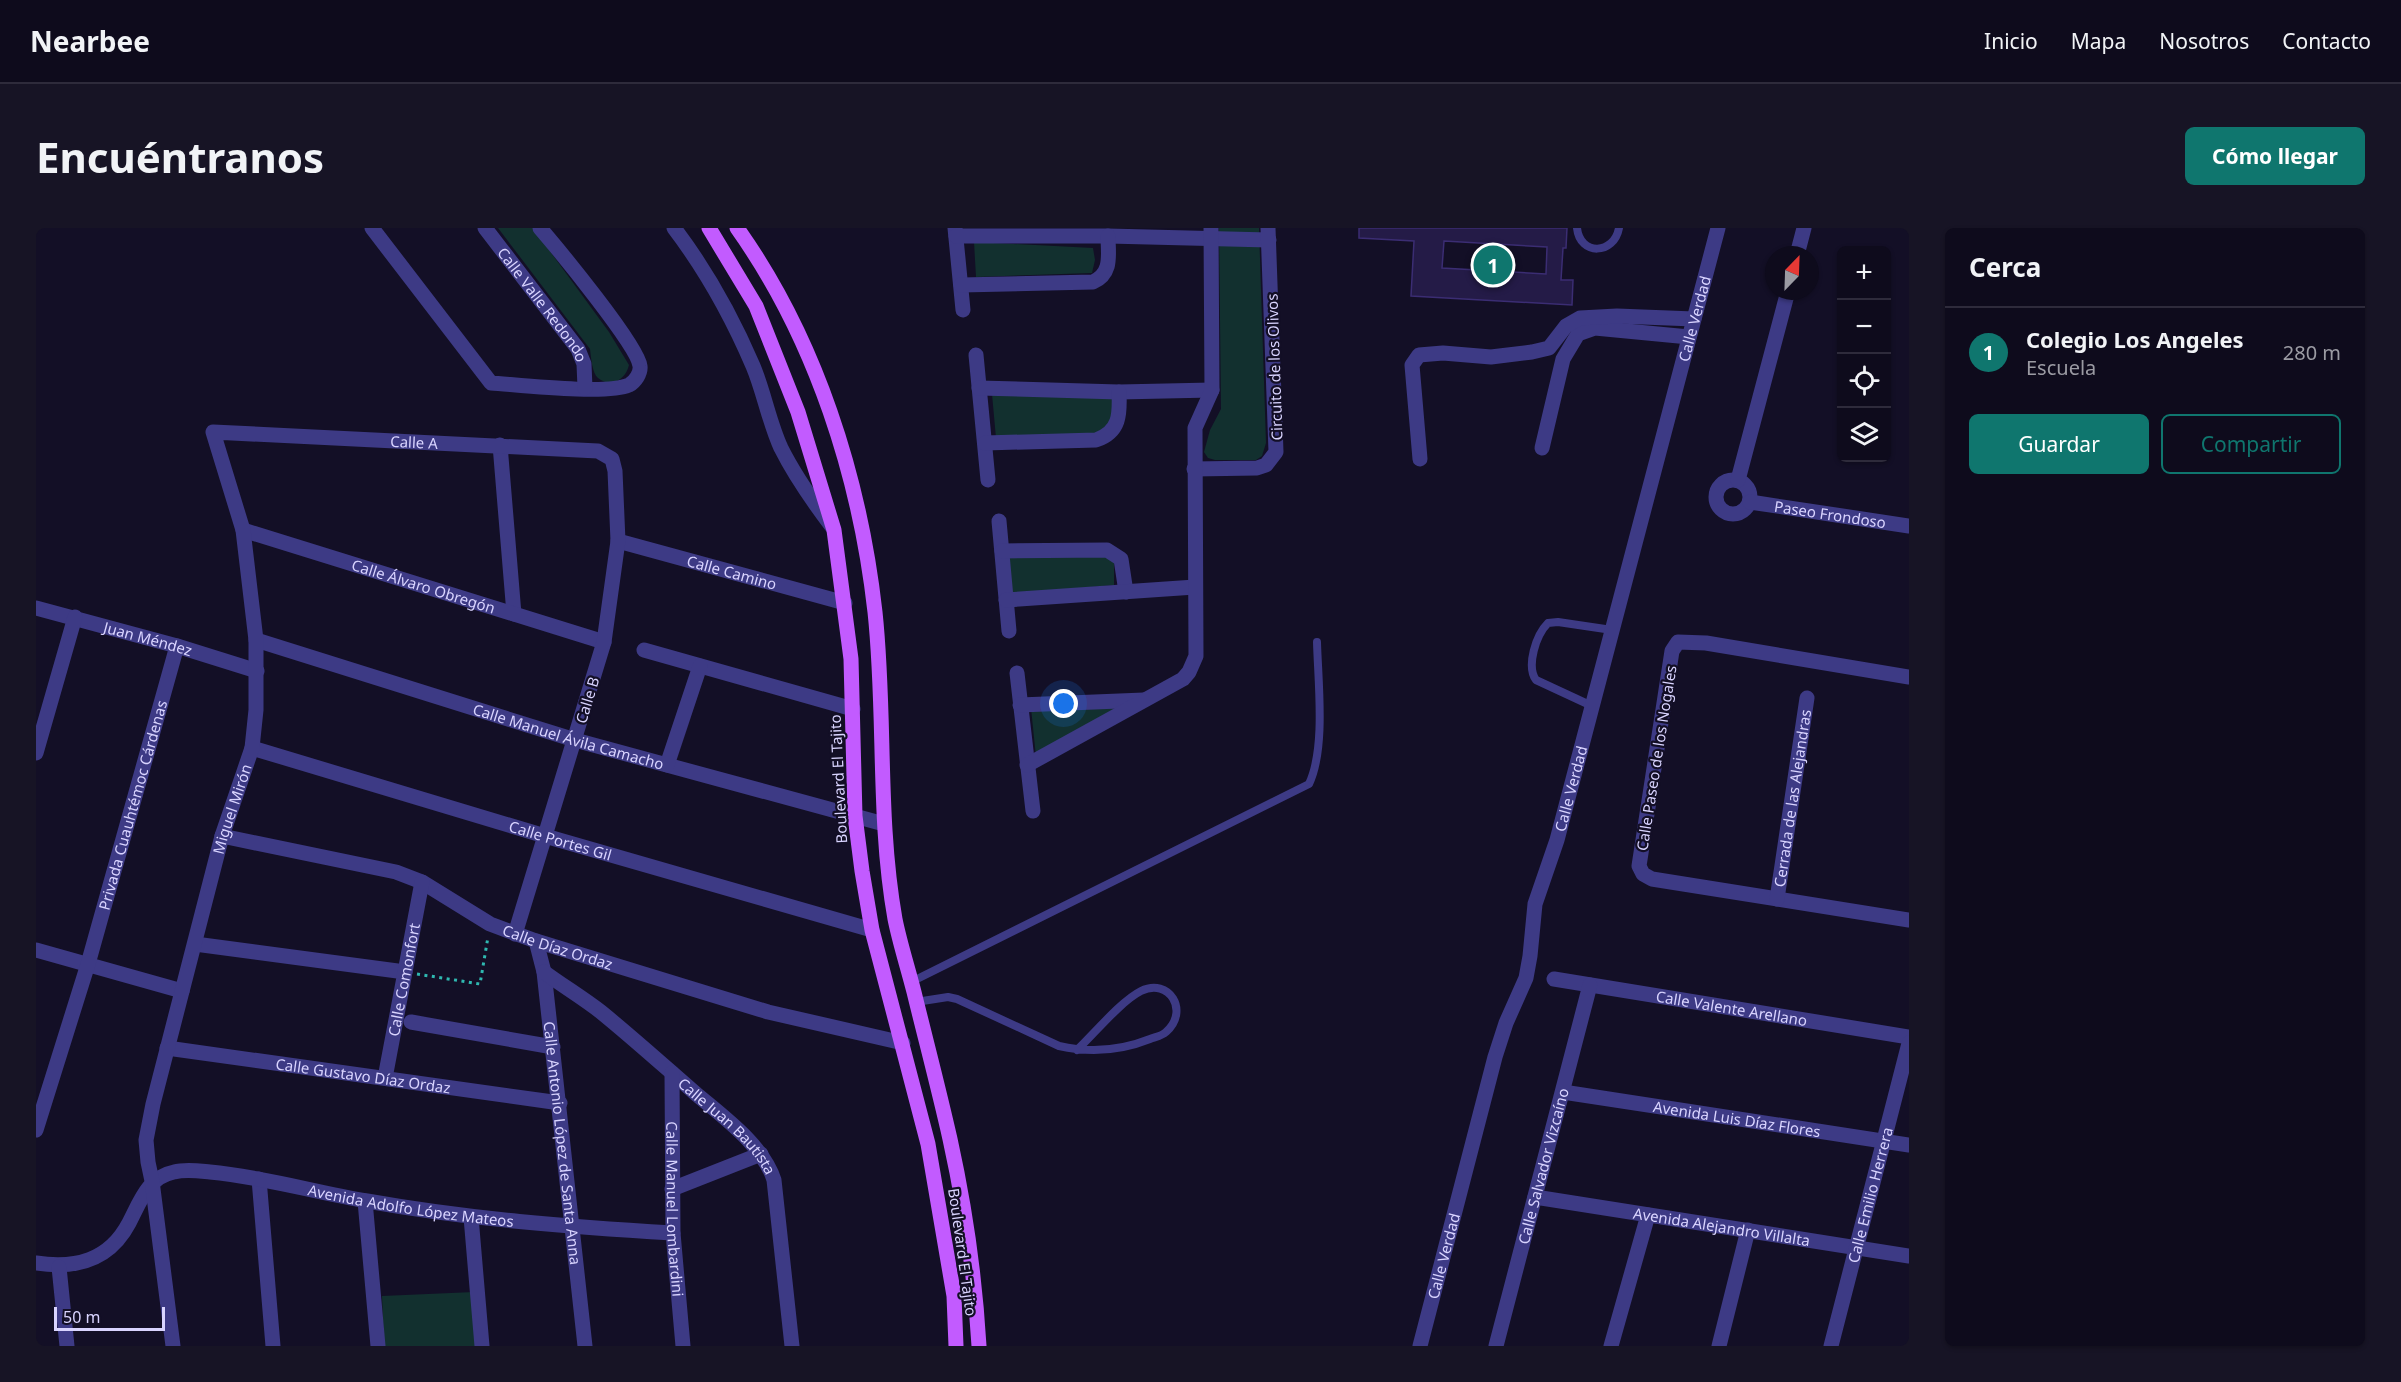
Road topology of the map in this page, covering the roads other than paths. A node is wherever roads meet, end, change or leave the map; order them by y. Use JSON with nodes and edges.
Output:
{"nodes":[{"id":1,"x":372,"y":228,"type":"edge"},
{"id":2,"x":485,"y":228,"type":"edge"},
{"id":3,"x":540,"y":228,"type":"edge"},
{"id":4,"x":674,"y":228,"type":"edge"},
{"id":5,"x":709,"y":228,"type":"edge"},
{"id":6,"x":737,"y":228,"type":"edge"},
{"id":7,"x":1577,"y":228,"type":"edge"},
{"id":8,"x":1619,"y":228,"type":"edge"},
{"id":9,"x":1718,"y":228,"type":"edge"},
{"id":10,"x":1804,"y":228,"type":"edge"},
{"id":11,"x":956,"y":232,"type":"edge"},
{"id":12,"x":1211,"y":233,"type":"edge"},
{"id":13,"x":1268,"y":234,"type":"edge"},
{"id":14,"x":1108,"y":236,"type":"junction"},
{"id":15,"x":1799,"y":246,"type":"edge"},
{"id":16,"x":961,"y":285,"type":"junction"},
{"id":17,"x":1786,"y":300,"type":"edge"},
{"id":18,"x":963,"y":310,"type":"dead end"},
{"id":19,"x":1694,"y":319,"type":"junction"},
{"id":20,"x":1689,"y":337,"type":"junction"},
{"id":21,"x":1549,"y":348,"type":"junction"},
{"id":22,"x":976,"y":355,"type":"dead end"},
{"id":23,"x":1563,"y":359,"type":"junction"},
{"id":24,"x":585,"y":388,"type":"junction"},
{"id":25,"x":979,"y":388,"type":"junction"},
{"id":26,"x":1212,"y":390,"type":"junction"},
{"id":27,"x":1119,"y":392,"type":"junction"},
{"id":28,"x":213,"y":432,"type":"joint"},
{"id":29,"x":985,"y":443,"type":"junction"},
{"id":30,"x":500,"y":445,"type":"junction"},
{"id":31,"x":1542,"y":448,"type":"dead end"},
{"id":32,"x":612,"y":459,"type":"joint"},
{"id":33,"x":1420,"y":459,"type":"dead end"},
{"id":34,"x":1194,"y":469,"type":"junction"},
{"id":35,"x":988,"y":480,"type":"dead end"},
{"id":36,"x":1738,"y":480,"type":"junction"},
{"id":37,"x":1750,"y":502,"type":"junction"},
{"id":38,"x":999,"y":521,"type":"dead end"},
{"id":39,"x":1909,"y":526,"type":"edge"},
{"id":40,"x":243,"y":530,"type":"junction"},
{"id":41,"x":834,"y":530,"type":"junction"},
{"id":42,"x":618,"y":541,"type":"junction"},
{"id":43,"x":1002,"y":551,"type":"junction"},
{"id":44,"x":1195,"y":587,"type":"junction"},
{"id":45,"x":1126,"y":592,"type":"junction"},
{"id":46,"x":1006,"y":600,"type":"junction"},
{"id":47,"x":845,"y":603,"type":"junction"},
{"id":48,"x":36,"y":608,"type":"edge"},
{"id":49,"x":514,"y":614,"type":"junction"},
{"id":50,"x":75,"y":617,"type":"junction"},
{"id":51,"x":1612,"y":630,"type":"junction"},
{"id":52,"x":1009,"y":631,"type":"dead end"},
{"id":53,"x":256,"y":640,"type":"junction"},
{"id":54,"x":604,"y":642,"type":"junction"},
{"id":55,"x":1317,"y":642,"type":"dead end"},
{"id":56,"x":177,"y":646,"type":"junction"},
{"id":57,"x":645,"y":650,"type":"dead end"},
{"id":58,"x":700,"y":666,"type":"junction"},
{"id":59,"x":257,"y":671,"type":"junction"},
{"id":60,"x":1017,"y":673,"type":"dead end"},
{"id":61,"x":1909,"y":677,"type":"edge"},
{"id":62,"x":1806,"y":698,"type":"dead end"},
{"id":63,"x":1147,"y":700,"type":"junction"},
{"id":64,"x":1020,"y":705,"type":"junction"},
{"id":65,"x":1592,"y":706,"type":"junction"},
{"id":66,"x":853,"y":709,"type":"junction"},
{"id":67,"x":575,"y":740,"type":"junction"},
{"id":68,"x":252,"y":748,"type":"junction"},
{"id":69,"x":36,"y":753,"type":"edge"},
{"id":70,"x":667,"y":765,"type":"junction"},
{"id":71,"x":1027,"y":765,"type":"junction"},
{"id":72,"x":1033,"y":811,"type":"dead end"},
{"id":73,"x":855,"y":816,"type":"junction"},
{"id":74,"x":884,"y":824,"type":"junction"},
{"id":75,"x":222,"y":836,"type":"junction"},
{"id":76,"x":545,"y":836,"type":"junction"},
{"id":77,"x":422,"y":882,"type":"junction"},
{"id":78,"x":1777,"y":899,"type":"junction"},
{"id":79,"x":1909,"y":920,"type":"edge"},
{"id":80,"x":872,"y":930,"type":"junction"},
{"id":81,"x":515,"y":934,"type":"junction"},
{"id":82,"x":536,"y":941,"type":"junction"},
{"id":83,"x":195,"y":944,"type":"junction"},
{"id":84,"x":36,"y":950,"type":"edge"},
{"id":85,"x":88,"y":964,"type":"junction"},
{"id":86,"x":405,"y":972,"type":"junction"},
{"id":87,"x":544,"y":972,"type":"junction"},
{"id":88,"x":1554,"y":979,"type":"dead end"},
{"id":89,"x":911,"y":982,"type":"junction"},
{"id":90,"x":1590,"y":985,"type":"junction"},
{"id":91,"x":182,"y":991,"type":"junction"},
{"id":92,"x":916,"y":1002,"type":"junction"},
{"id":93,"x":411,"y":1022,"type":"dead end"},
{"id":94,"x":1909,"y":1037,"type":"edge"},
{"id":95,"x":903,"y":1043,"type":"junction"},
{"id":96,"x":1909,"y":1043,"type":"edge"},
{"id":97,"x":553,"y":1047,"type":"junction"},
{"id":98,"x":167,"y":1048,"type":"junction"},
{"id":99,"x":1077,"y":1050,"type":"junction"},
{"id":100,"x":672,"y":1073,"type":"junction"},
{"id":101,"x":385,"y":1078,"type":"junction"},
{"id":102,"x":1563,"y":1092,"type":"junction"},
{"id":103,"x":560,"y":1104,"type":"junction"},
{"id":104,"x":36,"y":1130,"type":"edge"},
{"id":105,"x":1884,"y":1141,"type":"junction"},
{"id":106,"x":1909,"y":1145,"type":"edge"},
{"id":107,"x":761,"y":1154,"type":"junction"},
{"id":108,"x":260,"y":1179,"type":"junction"},
{"id":109,"x":152,"y":1181,"type":"junction"},
{"id":110,"x":672,"y":1189,"type":"junction"},
{"id":111,"x":1535,"y":1197,"type":"junction"},
{"id":112,"x":366,"y":1201,"type":"junction"},
{"id":113,"x":1648,"y":1215,"type":"junction"},
{"id":114,"x":471,"y":1217,"type":"junction"},
{"id":115,"x":572,"y":1227,"type":"junction"},
{"id":116,"x":1748,"y":1230,"type":"junction"},
{"id":117,"x":673,"y":1233,"type":"junction"},
{"id":118,"x":1856,"y":1247,"type":"junction"},
{"id":119,"x":1909,"y":1256,"type":"edge"},
{"id":120,"x":36,"y":1263,"type":"edge"},
{"id":121,"x":59,"y":1267,"type":"junction"},
{"id":122,"x":67,"y":1346,"type":"edge"},
{"id":123,"x":173,"y":1346,"type":"edge"},
{"id":124,"x":273,"y":1346,"type":"edge"},
{"id":125,"x":378,"y":1346,"type":"edge"},
{"id":126,"x":482,"y":1346,"type":"edge"},
{"id":127,"x":585,"y":1346,"type":"edge"},
{"id":128,"x":683,"y":1346,"type":"edge"},
{"id":129,"x":792,"y":1346,"type":"edge"},
{"id":130,"x":956,"y":1346,"type":"edge"},
{"id":131,"x":978,"y":1346,"type":"edge"},
{"id":132,"x":1420,"y":1346,"type":"edge"},
{"id":133,"x":1496,"y":1346,"type":"edge"},
{"id":134,"x":1611,"y":1346,"type":"edge"},
{"id":135,"x":1719,"y":1346,"type":"edge"},
{"id":136,"x":1831,"y":1346,"type":"edge"}],
"edges":[{"from":1,"to":24,"type":"street"},
{"from":2,"to":24,"type":"street","name":"Calle Valle Redondo"},
{"from":3,"to":24,"type":"street"},
{"from":4,"to":41,"type":"street"},
{"from":5,"to":41,"type":"main road","name":"Boulevard El Tajito"},
{"from":6,"to":74,"type":"main road","name":"Boulevard El Tajito"},
{"from":7,"to":8,"type":"lane"},
{"from":9,"to":19,"type":"street","name":"Calle Verdad"},
{"from":10,"to":15,"type":"street"},
{"from":11,"to":14,"type":"street"},
{"from":11,"to":16,"type":"street"},
{"from":12,"to":13,"type":"street"},
{"from":12,"to":14,"type":"street"},
{"from":12,"to":26,"type":"street"},
{"from":13,"to":34,"type":"street","name":"Circuito de los Olivos"},
{"from":14,"to":16,"type":"street"},
{"from":16,"to":18,"type":"street"},
{"from":17,"to":36,"type":"street"},
{"from":19,"to":20,"type":"street","name":"Calle Verdad"},
{"from":19,"to":21,"type":"street"},
{"from":20,"to":23,"type":"street"},
{"from":20,"to":51,"type":"street","name":"Calle Verdad"},
{"from":21,"to":23,"type":"street"},
{"from":21,"to":33,"type":"street"},
{"from":22,"to":25,"type":"street"},
{"from":23,"to":31,"type":"street"},
{"from":25,"to":27,"type":"street"},
{"from":25,"to":29,"type":"street"},
{"from":26,"to":27,"type":"street"},
{"from":26,"to":34,"type":"street"},
{"from":27,"to":29,"type":"street"},
{"from":28,"to":30,"type":"street","name":"Calle A"},
{"from":28,"to":40,"type":"street","name":"Miguel Mirón"},
{"from":29,"to":35,"type":"street"},
{"from":30,"to":32,"type":"street","name":"Calle A"},
{"from":30,"to":49,"type":"street"},
{"from":32,"to":42,"type":"street","name":"Calle B"},
{"from":34,"to":44,"type":"street"},
{"from":36,"to":37,"type":"street"},
{"from":36,"to":37,"type":"street"},
{"from":37,"to":39,"type":"street","name":"Paseo Frondoso"},
{"from":38,"to":43,"type":"street"},
{"from":40,"to":49,"type":"street","name":"Calle Álvaro Obregón"},
{"from":40,"to":53,"type":"street","name":"Miguel Mirón"},
{"from":41,"to":47,"type":"main road","name":"Boulevard El Tajito"},
{"from":42,"to":47,"type":"street","name":"Calle Camino"},
{"from":42,"to":54,"type":"street","name":"Calle B"},
{"from":43,"to":45,"type":"street"},
{"from":43,"to":46,"type":"street"},
{"from":44,"to":45,"type":"street"},
{"from":44,"to":63,"type":"street"},
{"from":45,"to":46,"type":"street"},
{"from":46,"to":52,"type":"street"},
{"from":47,"to":66,"type":"main road","name":"Boulevard El Tajito"},
{"from":48,"to":50,"type":"street","name":"Juan Méndez"},
{"from":49,"to":54,"type":"street","name":"Calle Álvaro Obregón"},
{"from":50,"to":56,"type":"street","name":"Juan Méndez"},
{"from":50,"to":69,"type":"street"},
{"from":51,"to":65,"type":"street","name":"Calle Verdad"},
{"from":51,"to":65,"type":"lane"},
{"from":53,"to":59,"type":"street","name":"Miguel Mirón"},
{"from":53,"to":67,"type":"street","name":"Calle Manuel Ávila Camacho"},
{"from":54,"to":67,"type":"street","name":"Calle B"},
{"from":55,"to":89,"type":"lane"},
{"from":56,"to":59,"type":"street","name":"Juan Méndez"},
{"from":56,"to":85,"type":"street","name":"Privada Cuauhtémoc Cárdenas"},
{"from":57,"to":58,"type":"street"},
{"from":58,"to":66,"type":"street"},
{"from":58,"to":70,"type":"street"},
{"from":59,"to":68,"type":"street","name":"Miguel Mirón"},
{"from":60,"to":64,"type":"street"},
{"from":61,"to":78,"type":"street","name":"Calle Paseo de los Nogales"},
{"from":62,"to":78,"type":"street","name":"Cerrada de las Alejandras"},
{"from":63,"to":64,"type":"street"},
{"from":63,"to":71,"type":"street"},
{"from":64,"to":71,"type":"street"},
{"from":65,"to":132,"type":"street","name":"Calle Verdad"},
{"from":66,"to":73,"type":"main road","name":"Boulevard El Tajito"},
{"from":67,"to":70,"type":"street","name":"Calle Manuel Ávila Camacho"},
{"from":67,"to":76,"type":"street","name":"Calle B"},
{"from":68,"to":75,"type":"street","name":"Miguel Mirón"},
{"from":68,"to":76,"type":"street","name":"Calle Portes Gil"},
{"from":70,"to":73,"type":"street","name":"Calle Manuel Ávila Camacho"},
{"from":71,"to":72,"type":"street"},
{"from":73,"to":74,"type":"street","name":"Calle Manuel Ávila Camacho"},
{"from":73,"to":80,"type":"main road","name":"Boulevard El Tajito"},
{"from":74,"to":89,"type":"main road","name":"Boulevard El Tajito"},
{"from":75,"to":77,"type":"street","name":"Calle Díaz Ordaz"},
{"from":75,"to":83,"type":"street","name":"Miguel Mirón"},
{"from":76,"to":80,"type":"street","name":"Calle Portes Gil"},
{"from":76,"to":81,"type":"street","name":"Calle B"},
{"from":77,"to":81,"type":"street","name":"Calle Díaz Ordaz"},
{"from":77,"to":86,"type":"street","name":"Calle Comonfort"},
{"from":78,"to":79,"type":"street","name":"Calle Paseo de los Nogales"},
{"from":80,"to":95,"type":"main road","name":"Boulevard El Tajito"},
{"from":81,"to":82,"type":"street","name":"Calle Díaz Ordaz"},
{"from":82,"to":87,"type":"street","name":"Calle Antonio López de Santa Anna"},
{"from":82,"to":95,"type":"street","name":"Calle Díaz Ordaz"},
{"from":83,"to":86,"type":"street"},
{"from":83,"to":91,"type":"street","name":"Miguel Mirón"},
{"from":84,"to":85,"type":"street"},
{"from":85,"to":91,"type":"street"},
{"from":85,"to":104,"type":"street","name":"Privada Cuauhtémoc Cárdenas"},
{"from":86,"to":101,"type":"street","name":"Calle Comonfort"},
{"from":87,"to":97,"type":"street","name":"Calle Antonio López de Santa Anna"},
{"from":87,"to":100,"type":"street","name":"Calle Juan Bautista"},
{"from":88,"to":90,"type":"street","name":"Calle Valente Arellano"},
{"from":89,"to":92,"type":"main road","name":"Boulevard El Tajito"},
{"from":90,"to":94,"type":"street","name":"Calle Valente Arellano"},
{"from":90,"to":102,"type":"street","name":"Calle Salvador Vizcaíno"},
{"from":91,"to":98,"type":"street","name":"Miguel Mirón"},
{"from":92,"to":99,"type":"lane"},
{"from":92,"to":131,"type":"main road","name":"Boulevard El Tajito"},
{"from":93,"to":97,"type":"street"},
{"from":95,"to":130,"type":"main road","name":"Boulevard El Tajito"},
{"from":96,"to":105,"type":"street","name":"Calle Emilio Herrera"},
{"from":97,"to":103,"type":"street","name":"Calle Antonio López de Santa Anna"},
{"from":98,"to":101,"type":"street","name":"Calle Gustavo Díaz Ordaz"},
{"from":98,"to":109,"type":"street","name":"Miguel Mirón"},
{"from":99,"to":99,"type":"lane"},
{"from":100,"to":107,"type":"street","name":"Calle Juan Bautista"},
{"from":100,"to":110,"type":"street","name":"Calle Manuel Lombardini"},
{"from":101,"to":103,"type":"street","name":"Calle Gustavo Díaz Ordaz"},
{"from":102,"to":105,"type":"street","name":"Avenida Luis Díaz Flores"},
{"from":102,"to":111,"type":"street","name":"Calle Salvador Vizcaíno"},
{"from":103,"to":115,"type":"street","name":"Calle Antonio López de Santa Anna"},
{"from":105,"to":106,"type":"street","name":"Avenida Luis Díaz Flores"},
{"from":105,"to":118,"type":"street","name":"Calle Emilio Herrera"},
{"from":107,"to":110,"type":"street"},
{"from":107,"to":129,"type":"street","name":"Calle Juan Bautista"},
{"from":108,"to":109,"type":"street","name":"Avenida Adolfo López Mateos"},
{"from":108,"to":112,"type":"street","name":"Avenida Adolfo López Mateos"},
{"from":108,"to":124,"type":"street"},
{"from":109,"to":121,"type":"street"},
{"from":109,"to":123,"type":"street","name":"Miguel Mirón"},
{"from":110,"to":117,"type":"street","name":"Calle Manuel Lombardini"},
{"from":111,"to":113,"type":"street","name":"Avenida Alejandro Villalta"},
{"from":111,"to":133,"type":"street","name":"Calle Salvador Vizcaíno"},
{"from":112,"to":114,"type":"street","name":"Avenida Adolfo López Mateos"},
{"from":112,"to":125,"type":"street"},
{"from":113,"to":116,"type":"street","name":"Avenida Alejandro Villalta"},
{"from":113,"to":134,"type":"street"},
{"from":114,"to":115,"type":"street","name":"Avenida Adolfo López Mateos"},
{"from":114,"to":126,"type":"street"},
{"from":115,"to":117,"type":"street","name":"Avenida Adolfo López Mateos"},
{"from":115,"to":127,"type":"street","name":"Calle Antonio López de Santa Anna"},
{"from":116,"to":118,"type":"street","name":"Avenida Alejandro Villalta"},
{"from":116,"to":135,"type":"street"},
{"from":117,"to":128,"type":"street","name":"Calle Manuel Lombardini"},
{"from":118,"to":119,"type":"street","name":"Avenida Alejandro Villalta"},
{"from":118,"to":136,"type":"street","name":"Calle Emilio Herrera"},
{"from":120,"to":121,"type":"street"},
{"from":121,"to":122,"type":"street"}]}
